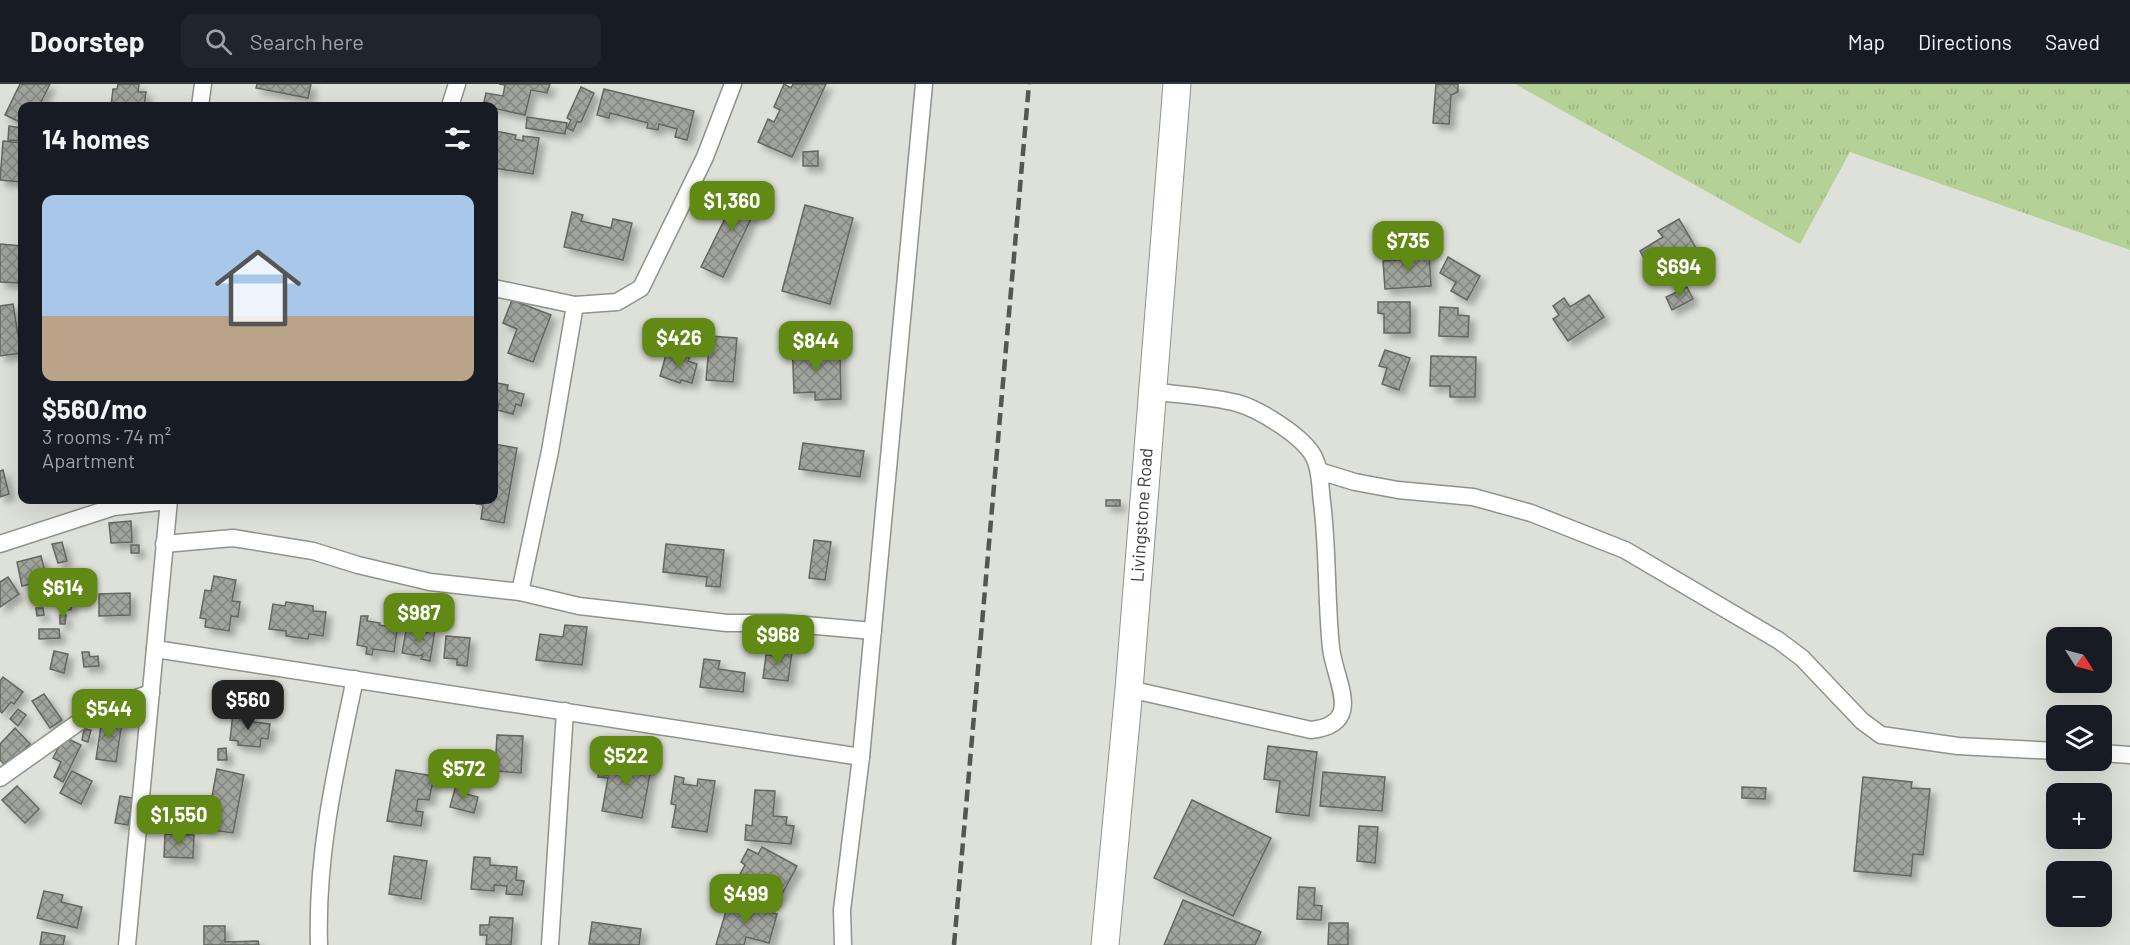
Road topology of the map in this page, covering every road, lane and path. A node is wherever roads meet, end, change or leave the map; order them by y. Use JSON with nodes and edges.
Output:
{"nodes":[{"id":1,"x":203,"y":84,"type":"edge"},
{"id":2,"x":457,"y":84,"type":"edge"},
{"id":3,"x":733,"y":84,"type":"edge"},
{"id":4,"x":924,"y":84,"type":"edge"},
{"id":5,"x":1177,"y":84,"type":"edge"},
{"id":6,"x":201,"y":102,"type":"edge"},
{"id":7,"x":451,"y":102,"type":"edge"},
{"id":8,"x":498,"y":289,"type":"edge"},
{"id":9,"x":575,"y":305,"type":"junction"},
{"id":10,"x":1151,"y":392,"type":"junction"},
{"id":11,"x":1319,"y":471,"type":"junction"},
{"id":12,"x":138,"y":504,"type":"edge"},
{"id":13,"x":169,"y":504,"type":"edge"},
{"id":14,"x":0,"y":544,"type":"edge"},
{"id":15,"x":164,"y":544,"type":"junction"},
{"id":16,"x":520,"y":592,"type":"junction"},
{"id":17,"x":873,"y":631,"type":"junction"},
{"id":18,"x":155,"y":649,"type":"junction"},
{"id":19,"x":355,"y":679,"type":"junction"},
{"id":20,"x":1129,"y":689,"type":"junction"},
{"id":21,"x":151,"y":693,"type":"junction"},
{"id":22,"x":566,"y":711,"type":"junction"},
{"id":23,"x":2046,"y":750,"type":"edge"},
{"id":24,"x":2112,"y":754,"type":"edge"},
{"id":25,"x":2130,"y":755,"type":"edge"},
{"id":26,"x":861,"y":757,"type":"junction"},
{"id":27,"x":0,"y":778,"type":"edge"},
{"id":28,"x":127,"y":945,"type":"edge"},
{"id":29,"x":319,"y":945,"type":"edge"},
{"id":30,"x":550,"y":945,"type":"edge"},
{"id":31,"x":843,"y":945,"type":"edge"},
{"id":32,"x":1106,"y":945,"type":"edge"}],
"edges":[{"from":1,"to":6,"type":"street"},
{"from":2,"to":7,"type":"street"},
{"from":3,"to":9,"type":"street"},
{"from":4,"to":17,"type":"street"},
{"from":5,"to":10,"type":"highway","name":"Livingstone Road"},
{"from":8,"to":9,"type":"street"},
{"from":9,"to":16,"type":"street"},
{"from":10,"to":11,"type":"street"},
{"from":10,"to":20,"type":"highway","name":"Livingstone Road"},
{"from":11,"to":20,"type":"street"},
{"from":11,"to":23,"type":"street"},
{"from":12,"to":14,"type":"street"},
{"from":13,"to":15,"type":"street"},
{"from":15,"to":16,"type":"street"},
{"from":15,"to":18,"type":"street"},
{"from":16,"to":17,"type":"street"},
{"from":17,"to":26,"type":"street"},
{"from":18,"to":19,"type":"street"},
{"from":18,"to":21,"type":"street"},
{"from":19,"to":22,"type":"street"},
{"from":19,"to":29,"type":"street"},
{"from":20,"to":32,"type":"highway","name":"Livingstone Road"},
{"from":21,"to":27,"type":"street"},
{"from":21,"to":28,"type":"street"},
{"from":22,"to":26,"type":"street"},
{"from":22,"to":30,"type":"street"},
{"from":24,"to":25,"type":"street"},
{"from":26,"to":31,"type":"street"}]}
